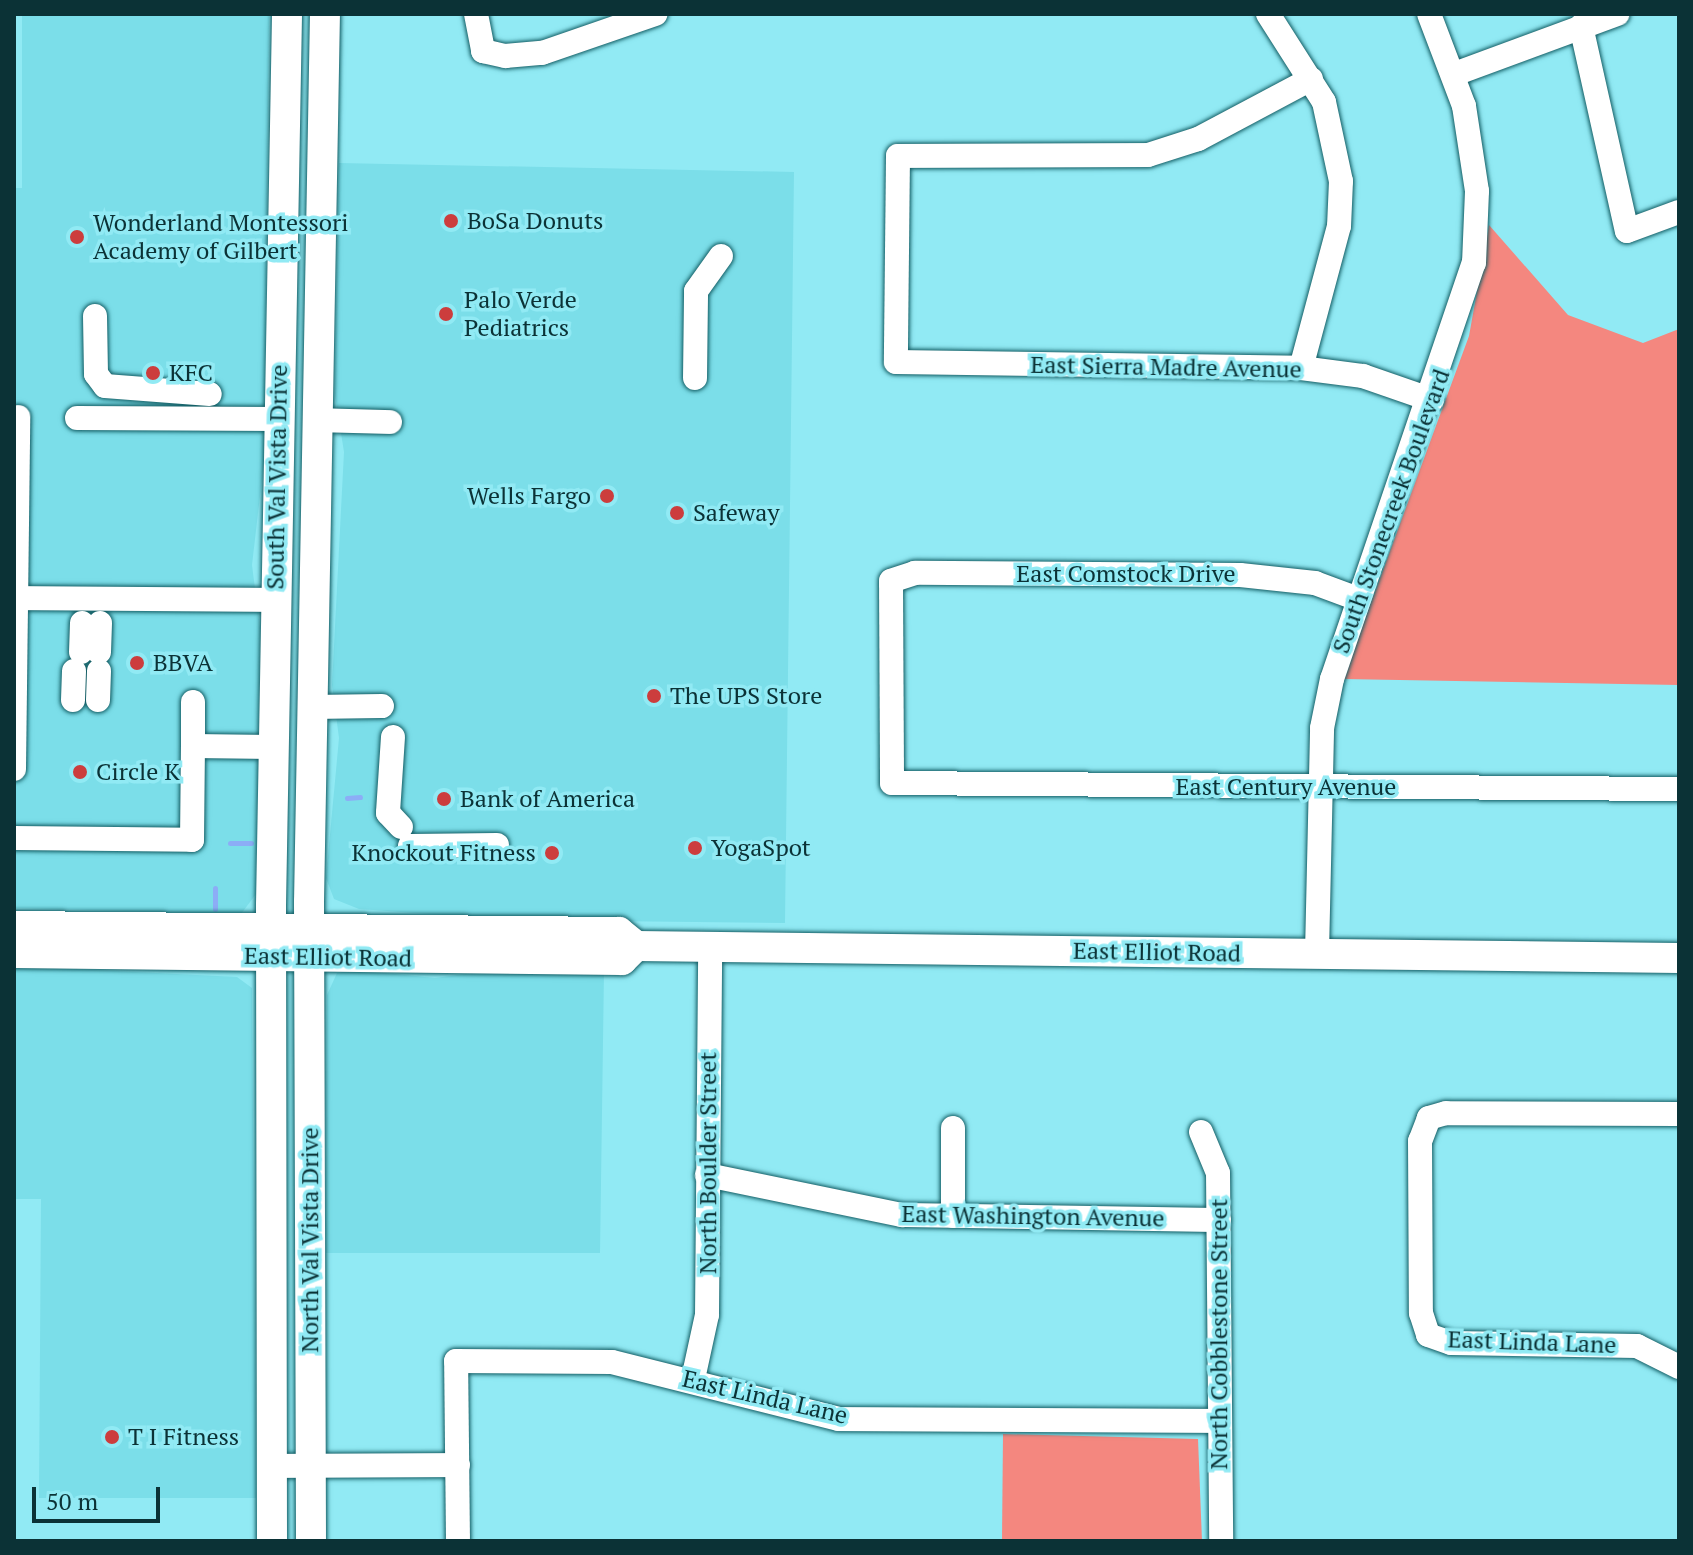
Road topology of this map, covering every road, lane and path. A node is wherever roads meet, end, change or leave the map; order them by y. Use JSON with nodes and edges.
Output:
{"nodes":[{"id":1,"x":287,"y":14,"type":"edge"},
{"id":2,"x":325,"y":14,"type":"edge"},
{"id":3,"x":476,"y":14,"type":"edge"},
{"id":4,"x":655,"y":14,"type":"edge"},
{"id":5,"x":1268,"y":14,"type":"edge"},
{"id":6,"x":1429,"y":14,"type":"edge"},
{"id":7,"x":1617,"y":14,"type":"edge"},
{"id":8,"x":1581,"y":26,"type":"junction"},
{"id":9,"x":1457,"y":73,"type":"junction"},
{"id":10,"x":1311,"y":79,"type":"junction"},
{"id":11,"x":1679,"y":212,"type":"edge"},
{"id":12,"x":721,"y":256,"type":"dead end"},
{"id":13,"x":95,"y":316,"type":"dead end"},
{"id":14,"x":1301,"y":368,"type":"junction"},
{"id":15,"x":695,"y":378,"type":"dead end"},
{"id":16,"x":210,"y":394,"type":"dead end"},
{"id":17,"x":1432,"y":400,"type":"junction"},
{"id":18,"x":18,"y":417,"type":"dead end"},
{"id":19,"x":77,"y":418,"type":"dead end"},
{"id":20,"x":278,"y":419,"type":"junction"},
{"id":21,"x":317,"y":420,"type":"junction"},
{"id":22,"x":390,"y":422,"type":"dead end"},
{"id":23,"x":17,"y":598,"type":"junction"},
{"id":24,"x":1358,"y":599,"type":"junction"},
{"id":25,"x":275,"y":600,"type":"junction"},
{"id":26,"x":86,"y":623,"type":"dead end"},
{"id":27,"x":86,"y":700,"type":"dead end"},
{"id":28,"x":193,"y":702,"type":"dead end"},
{"id":29,"x":382,"y":706,"type":"dead end"},
{"id":30,"x":312,"y":707,"type":"junction"},
{"id":31,"x":393,"y":737,"type":"dead end"},
{"id":32,"x":193,"y":746,"type":"junction"},
{"id":33,"x":273,"y":747,"type":"junction"},
{"id":34,"x":14,"y":769,"type":"edge"},
{"id":35,"x":892,"y":783,"type":"joint"},
{"id":36,"x":1321,"y":787,"type":"junction"},
{"id":37,"x":1679,"y":789,"type":"edge"},
{"id":38,"x":14,"y":838,"type":"edge"},
{"id":39,"x":497,"y":840,"type":"dead end"},
{"id":40,"x":14,"y":926,"type":"edge"},
{"id":41,"x":526,"y":931,"type":"junction"},
{"id":42,"x":271,"y":942,"type":"junction"},
{"id":43,"x":309,"y":942,"type":"junction"},
{"id":44,"x":636,"y":946,"type":"junction"},
{"id":45,"x":710,"y":946,"type":"junction"},
{"id":46,"x":14,"y":953,"type":"edge"},
{"id":47,"x":1317,"y":953,"type":"junction"},
{"id":48,"x":456,"y":958,"type":"junction"},
{"id":49,"x":1679,"y":958,"type":"edge"},
{"id":50,"x":1679,"y":1114,"type":"edge"},
{"id":51,"x":953,"y":1128,"type":"dead end"},
{"id":52,"x":1201,"y":1132,"type":"dead end"},
{"id":53,"x":707,"y":1175,"type":"junction"},
{"id":54,"x":953,"y":1216,"type":"junction"},
{"id":55,"x":1219,"y":1220,"type":"junction"},
{"id":56,"x":1679,"y":1367,"type":"edge"},
{"id":57,"x":693,"y":1379,"type":"junction"},
{"id":58,"x":1220,"y":1421,"type":"junction"},
{"id":59,"x":458,"y":1465,"type":"junction"},
{"id":60,"x":272,"y":1466,"type":"junction"},
{"id":61,"x":311,"y":1466,"type":"junction"},
{"id":62,"x":272,"y":1541,"type":"edge"},
{"id":63,"x":311,"y":1541,"type":"edge"},
{"id":64,"x":458,"y":1541,"type":"edge"},
{"id":65,"x":1221,"y":1541,"type":"edge"}],
"edges":[{"from":1,"to":20,"type":"main road","name":"South Val Vista Drive"},
{"from":2,"to":21,"type":"main road","name":"South Val Vista Drive"},
{"from":3,"to":4,"type":"street"},
{"from":5,"to":10,"type":"street"},
{"from":6,"to":9,"type":"street","name":"South Stonecreek Boulevard"},
{"from":7,"to":8,"type":"street"},
{"from":8,"to":9,"type":"street"},
{"from":8,"to":11,"type":"street"},
{"from":9,"to":17,"type":"street","name":"South Stonecreek Boulevard"},
{"from":10,"to":14,"type":"street"},
{"from":10,"to":14,"type":"street","name":"East Sierra Madre Avenue"},
{"from":12,"to":15,"type":"street"},
{"from":13,"to":16,"type":"street"},
{"from":14,"to":17,"type":"street","name":"East Sierra Madre Avenue"},
{"from":17,"to":24,"type":"street","name":"South Stonecreek Boulevard"},
{"from":18,"to":23,"type":"street"},
{"from":19,"to":20,"type":"street"},
{"from":20,"to":21,"type":"main road"},
{"from":20,"to":25,"type":"main road","name":"South Val Vista Drive"},
{"from":21,"to":22,"type":"street"},
{"from":21,"to":30,"type":"main road","name":"South Val Vista Drive"},
{"from":23,"to":25,"type":"street"},
{"from":23,"to":34,"type":"street"},
{"from":24,"to":35,"type":"street","name":"East Comstock Drive"},
{"from":24,"to":36,"type":"street","name":"South Stonecreek Boulevard"},
{"from":25,"to":33,"type":"main road","name":"South Val Vista Drive"},
{"from":26,"to":27,"type":"street"},
{"from":28,"to":32,"type":"street"},
{"from":29,"to":30,"type":"street"},
{"from":30,"to":43,"type":"main road","name":"South Val Vista Drive"},
{"from":31,"to":39,"type":"street"},
{"from":32,"to":33,"type":"street"},
{"from":32,"to":38,"type":"street"},
{"from":33,"to":42,"type":"main road","name":"South Val Vista Drive"},
{"from":35,"to":36,"type":"street","name":"East Century Avenue"},
{"from":36,"to":37,"type":"street","name":"East Century Avenue"},
{"from":36,"to":47,"type":"street","name":"South Stonecreek Boulevard"},
{"from":40,"to":42,"type":"main road","name":"East Elliot Road"},
{"from":41,"to":43,"type":"main road","name":"East Elliot Road"},
{"from":41,"to":44,"type":"main road","name":"East Elliot Road"},
{"from":41,"to":48,"type":"main road"},
{"from":42,"to":43,"type":"main road","name":"East Elliot Road"},
{"from":42,"to":46,"type":"main road","name":"East Elliot Road"},
{"from":42,"to":60,"type":"main road","name":"North Val Vista Drive"},
{"from":43,"to":48,"type":"main road","name":"East Elliot Road"},
{"from":43,"to":61,"type":"main road","name":"North Val Vista Drive"},
{"from":44,"to":45,"type":"main road","name":"East Elliot Road"},
{"from":44,"to":48,"type":"main road","name":"East Elliot Road"},
{"from":45,"to":47,"type":"main road","name":"East Elliot Road"},
{"from":45,"to":53,"type":"street","name":"North Boulder Street"},
{"from":47,"to":49,"type":"main road","name":"East Elliot Road"},
{"from":50,"to":56,"type":"street","name":"East Linda Lane"},
{"from":51,"to":54,"type":"street"},
{"from":52,"to":55,"type":"street","name":"North Cobblestone Street"},
{"from":53,"to":54,"type":"street","name":"East Washington Avenue"},
{"from":53,"to":57,"type":"street","name":"North Boulder Street"},
{"from":54,"to":55,"type":"street","name":"East Washington Avenue"},
{"from":55,"to":58,"type":"street","name":"North Cobblestone Street"},
{"from":57,"to":58,"type":"street","name":"East Linda Lane"},
{"from":57,"to":59,"type":"street","name":"East Linda Lane"},
{"from":58,"to":65,"type":"street","name":"North Cobblestone Street"},
{"from":59,"to":61,"type":"street"},
{"from":59,"to":64,"type":"street"},
{"from":60,"to":61,"type":"street"},
{"from":60,"to":62,"type":"main road","name":"North Val Vista Drive"},
{"from":61,"to":63,"type":"main road","name":"North Val Vista Drive"}]}
